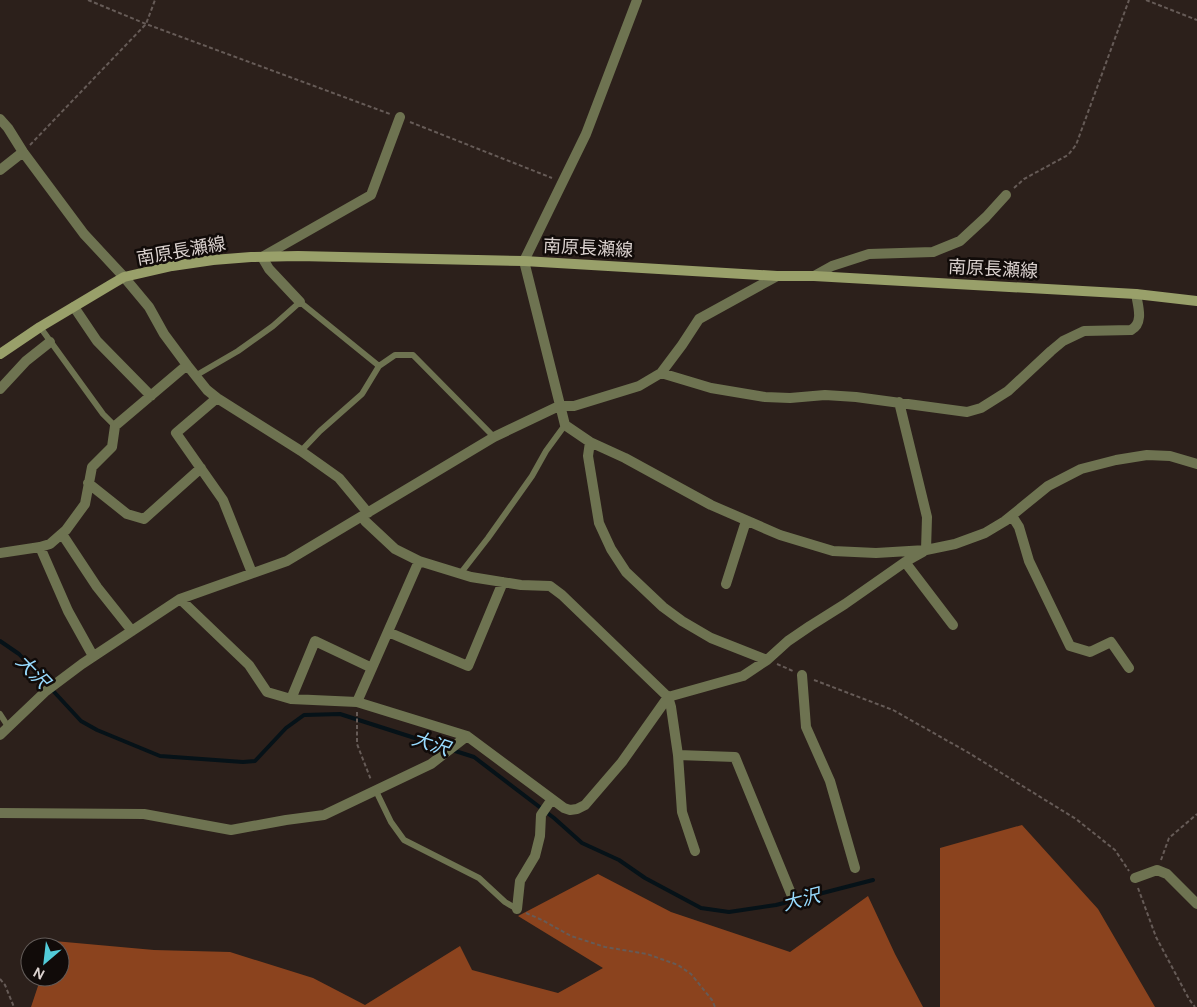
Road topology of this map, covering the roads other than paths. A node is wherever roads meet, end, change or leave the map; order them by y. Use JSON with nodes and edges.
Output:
{"nodes":[{"id":1,"x":637,"y":0,"type":"edge"},
{"id":2,"x":400,"y":117,"type":"road end"},
{"id":3,"x":0,"y":118,"type":"edge"},
{"id":4,"x":23,"y":152,"type":"junction"},
{"id":5,"x":0,"y":170,"type":"edge"},
{"id":6,"x":1006,"y":194,"type":"road end"},
{"id":7,"x":262,"y":257,"type":"junction"},
{"id":8,"x":524,"y":261,"type":"junction"},
{"id":9,"x":777,"y":276,"type":"junction"},
{"id":10,"x":814,"y":276,"type":"junction"},
{"id":11,"x":124,"y":277,"type":"junction"},
{"id":12,"x":1136,"y":294,"type":"junction"},
{"id":13,"x":1197,"y":301,"type":"edge"},
{"id":14,"x":300,"y":302,"type":"junction"},
{"id":15,"x":74,"y":307,"type":"junction"},
{"id":16,"x":40,"y":327,"type":"junction"},
{"id":17,"x":50,"y":342,"type":"junction"},
{"id":18,"x":0,"y":354,"type":"edge"},
{"id":19,"x":187,"y":365,"type":"junction"},
{"id":20,"x":379,"y":366,"type":"junction"},
{"id":21,"x":661,"y":373,"type":"junction"},
{"id":22,"x":196,"y":376,"type":"junction"},
{"id":23,"x":0,"y":389,"type":"edge"},
{"id":24,"x":151,"y":396,"type":"junction"},
{"id":25,"x":217,"y":398,"type":"junction"},
{"id":26,"x":899,"y":402,"type":"junction"},
{"id":27,"x":560,"y":406,"type":"junction"},
{"id":28,"x":115,"y":426,"type":"junction"},
{"id":29,"x":565,"y":426,"type":"junction"},
{"id":30,"x":494,"y":437,"type":"junction"},
{"id":31,"x":590,"y":442,"type":"junction"},
{"id":32,"x":301,"y":451,"type":"junction"},
{"id":33,"x":1197,"y":464,"type":"edge"},
{"id":34,"x":201,"y":468,"type":"junction"},
{"id":35,"x":88,"y":483,"type":"junction"},
{"id":36,"x":365,"y":515,"type":"junction"},
{"id":37,"x":1012,"y":516,"type":"junction"},
{"id":38,"x":746,"y":521,"type":"junction"},
{"id":39,"x":62,"y":534,"type":"junction"},
{"id":40,"x":40,"y":547,"type":"junction"},
{"id":41,"x":926,"y":550,"type":"junction"},
{"id":42,"x":0,"y":553,"type":"edge"},
{"id":43,"x":419,"y":561,"type":"junction"},
{"id":44,"x":905,"y":562,"type":"junction"},
{"id":45,"x":252,"y":573,"type":"junction"},
{"id":46,"x":460,"y":574,"type":"junction"},
{"id":47,"x":503,"y":582,"type":"junction"},
{"id":48,"x":726,"y":584,"type":"dead end"},
{"id":49,"x":180,"y":599,"type":"junction"},
{"id":50,"x":953,"y":625,"type":"dead end"},
{"id":51,"x":132,"y":631,"type":"junction"},
{"id":52,"x":388,"y":632,"type":"junction"},
{"id":53,"x":93,"y":656,"type":"junction"},
{"id":54,"x":768,"y":660,"type":"junction"},
{"id":55,"x":372,"y":668,"type":"junction"},
{"id":56,"x":1129,"y":668,"type":"dead end"},
{"id":57,"x":802,"y":676,"type":"road end"},
{"id":58,"x":668,"y":698,"type":"junction"},
{"id":59,"x":291,"y":699,"type":"junction"},
{"id":60,"x":357,"y":702,"type":"junction"},
{"id":61,"x":0,"y":714,"type":"edge"},
{"id":62,"x":9,"y":728,"type":"junction"},
{"id":63,"x":0,"y":735,"type":"edge"},
{"id":64,"x":467,"y":736,"type":"junction"},
{"id":65,"x":678,"y":756,"type":"junction"},
{"id":66,"x":376,"y":791,"type":"junction"},
{"id":67,"x":552,"y":799,"type":"junction"},
{"id":68,"x":0,"y":813,"type":"edge"},
{"id":69,"x":695,"y":851,"type":"dead end"},
{"id":70,"x":855,"y":868,"type":"dead end"},
{"id":71,"x":1135,"y":878,"type":"road end"},
{"id":72,"x":792,"y":896,"type":"dead end"},
{"id":73,"x":1197,"y":904,"type":"edge"},
{"id":74,"x":517,"y":909,"type":"joint"}],
"edges":[{"from":1,"to":8,"type":"street"},
{"from":2,"to":7,"type":"street"},
{"from":3,"to":4,"type":"street"},
{"from":4,"to":5,"type":"street"},
{"from":4,"to":11,"type":"street"},
{"from":6,"to":10,"type":"street"},
{"from":7,"to":8,"type":"main road","name":"南原長瀬線"},
{"from":7,"to":11,"type":"main road","name":"南原長瀬線"},
{"from":7,"to":14,"type":"street"},
{"from":8,"to":9,"type":"main road","name":"南原長瀬線"},
{"from":8,"to":27,"type":"street"},
{"from":9,"to":10,"type":"main road","name":"南原長瀬線"},
{"from":9,"to":21,"type":"street"},
{"from":10,"to":12,"type":"main road","name":"南原長瀬線"},
{"from":11,"to":15,"type":"main road","name":"南原長瀬線"},
{"from":11,"to":19,"type":"street"},
{"from":12,"to":13,"type":"main road","name":"南原長瀬線"},
{"from":12,"to":26,"type":"street"},
{"from":14,"to":20,"type":"lane"},
{"from":14,"to":22,"type":"lane"},
{"from":15,"to":16,"type":"main road","name":"南原長瀬線"},
{"from":15,"to":24,"type":"street"},
{"from":16,"to":17,"type":"lane"},
{"from":16,"to":18,"type":"main road","name":"南原長瀬線"},
{"from":17,"to":23,"type":"street"},
{"from":17,"to":28,"type":"lane"},
{"from":19,"to":22,"type":"street"},
{"from":19,"to":24,"type":"street"},
{"from":20,"to":30,"type":"lane"},
{"from":20,"to":32,"type":"lane"},
{"from":21,"to":26,"type":"street"},
{"from":21,"to":27,"type":"street"},
{"from":22,"to":25,"type":"street"},
{"from":24,"to":28,"type":"street"},
{"from":25,"to":32,"type":"street"},
{"from":25,"to":34,"type":"street"},
{"from":26,"to":41,"type":"street"},
{"from":27,"to":29,"type":"street"},
{"from":27,"to":30,"type":"street"},
{"from":28,"to":35,"type":"street"},
{"from":29,"to":31,"type":"street"},
{"from":29,"to":46,"type":"lane"},
{"from":30,"to":36,"type":"street"},
{"from":31,"to":38,"type":"street"},
{"from":31,"to":54,"type":"street"},
{"from":32,"to":36,"type":"street"},
{"from":33,"to":37,"type":"street"},
{"from":34,"to":35,"type":"street"},
{"from":34,"to":45,"type":"street"},
{"from":35,"to":39,"type":"street"},
{"from":36,"to":43,"type":"street"},
{"from":36,"to":45,"type":"street"},
{"from":37,"to":41,"type":"street"},
{"from":37,"to":56,"type":"street"},
{"from":38,"to":41,"type":"street"},
{"from":38,"to":48,"type":"street"},
{"from":39,"to":40,"type":"street"},
{"from":39,"to":51,"type":"street"},
{"from":40,"to":42,"type":"street"},
{"from":40,"to":53,"type":"street"},
{"from":41,"to":44,"type":"street"},
{"from":43,"to":46,"type":"street"},
{"from":43,"to":52,"type":"street"},
{"from":44,"to":50,"type":"street"},
{"from":44,"to":54,"type":"street"},
{"from":45,"to":49,"type":"street"},
{"from":46,"to":47,"type":"street"},
{"from":47,"to":52,"type":"street"},
{"from":47,"to":58,"type":"street"},
{"from":49,"to":51,"type":"street"},
{"from":49,"to":59,"type":"street"},
{"from":51,"to":53,"type":"street"},
{"from":52,"to":55,"type":"street"},
{"from":53,"to":62,"type":"street"},
{"from":54,"to":58,"type":"street"},
{"from":55,"to":59,"type":"street"},
{"from":55,"to":60,"type":"street"},
{"from":57,"to":70,"type":"street"},
{"from":58,"to":65,"type":"street"},
{"from":58,"to":67,"type":"street"},
{"from":59,"to":60,"type":"street"},
{"from":60,"to":64,"type":"street"},
{"from":61,"to":62,"type":"lane"},
{"from":62,"to":63,"type":"street"},
{"from":64,"to":66,"type":"street"},
{"from":64,"to":67,"type":"street"},
{"from":65,"to":69,"type":"street"},
{"from":65,"to":72,"type":"street"},
{"from":66,"to":68,"type":"street"},
{"from":66,"to":74,"type":"lane"},
{"from":67,"to":74,"type":"street"},
{"from":71,"to":73,"type":"street"}]}
